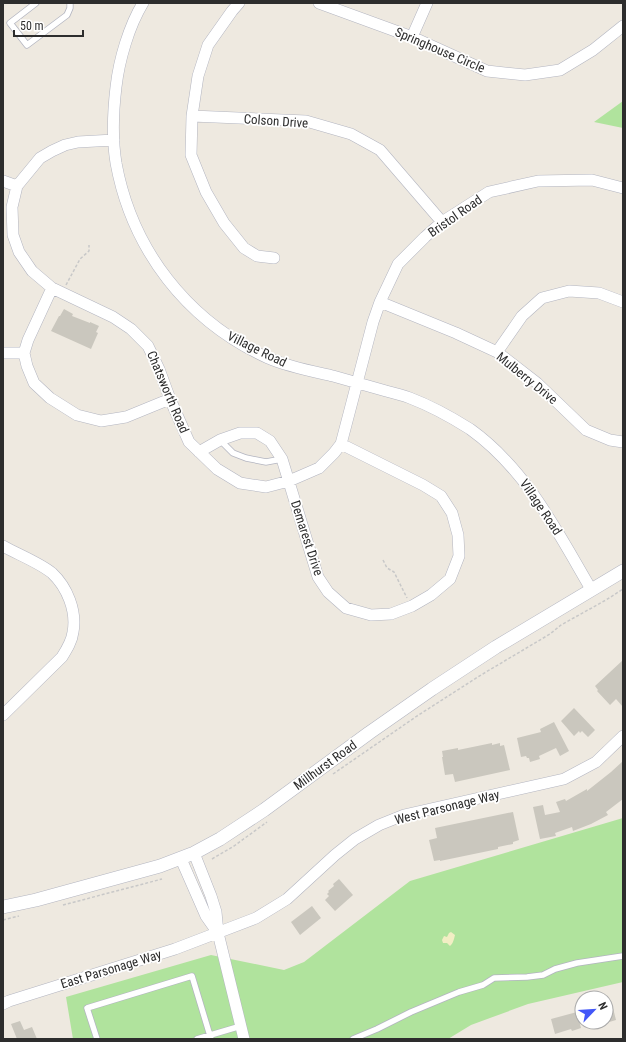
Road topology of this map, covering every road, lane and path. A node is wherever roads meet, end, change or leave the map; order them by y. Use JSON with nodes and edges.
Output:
{"nodes":[{"id":1,"x":36,"y":3,"type":"edge"},
{"id":2,"x":70,"y":3,"type":"edge"},
{"id":3,"x":239,"y":3,"type":"edge"},
{"id":4,"x":319,"y":3,"type":"edge"},
{"id":5,"x":427,"y":3,"type":"edge"},
{"id":6,"x":139,"y":4,"type":"edge"},
{"id":7,"x":623,"y":26,"type":"edge"},
{"id":8,"x":412,"y":36,"type":"junction"},
{"id":9,"x":192,"y":116,"type":"junction"},
{"id":10,"x":114,"y":140,"type":"junction"},
{"id":11,"x":3,"y":181,"type":"edge"},
{"id":12,"x":17,"y":186,"type":"junction"},
{"id":13,"x":623,"y":188,"type":"edge"},
{"id":14,"x":442,"y":222,"type":"junction"},
{"id":15,"x":89,"y":245,"type":"dead end"},
{"id":16,"x":274,"y":258,"type":"dead end"},
{"id":17,"x":57,"y":291,"type":"junction"},
{"id":18,"x":380,"y":302,"type":"junction"},
{"id":19,"x":623,"y":302,"type":"edge"},
{"id":20,"x":497,"y":352,"type":"junction"},
{"id":21,"x":3,"y":353,"type":"edge"},
{"id":22,"x":24,"y":353,"type":"junction"},
{"id":23,"x":356,"y":382,"type":"junction"},
{"id":24,"x":170,"y":399,"type":"junction"},
{"id":25,"x":220,"y":440,"type":"junction"},
{"id":26,"x":623,"y":442,"type":"edge"},
{"id":27,"x":341,"y":444,"type":"junction"},
{"id":28,"x":199,"y":452,"type":"junction"},
{"id":29,"x":282,"y":459,"type":"junction"},
{"id":30,"x":289,"y":481,"type":"junction"},
{"id":31,"x":3,"y":546,"type":"edge"},
{"id":32,"x":383,"y":560,"type":"dead end"},
{"id":33,"x":623,"y":570,"type":"edge"},
{"id":34,"x":591,"y":589,"type":"junction"},
{"id":35,"x":623,"y":589,"type":"edge"},
{"id":36,"x":412,"y":606,"type":"junction"},
{"id":37,"x":3,"y":715,"type":"edge"},
{"id":38,"x":623,"y":736,"type":"edge"},
{"id":39,"x":328,"y":778,"type":"dead end"},
{"id":40,"x":266,"y":823,"type":"dead end"},
{"id":41,"x":194,"y":853,"type":"junction"},
{"id":42,"x":181,"y":859,"type":"junction"},
{"id":43,"x":212,"y":859,"type":"dead end"},
{"id":44,"x":162,"y":879,"type":"dead end"},
{"id":45,"x":62,"y":905,"type":"dead end"},
{"id":46,"x":3,"y":907,"type":"edge"},
{"id":47,"x":24,"y":915,"type":"dead end"},
{"id":48,"x":3,"y":920,"type":"edge"},
{"id":49,"x":218,"y":933,"type":"junction"},
{"id":50,"x":623,"y":956,"type":"edge"},
{"id":51,"x":3,"y":1004,"type":"edge"},
{"id":52,"x":241,"y":1026,"type":"junction"},
{"id":53,"x":210,"y":1037,"type":"edge"},
{"id":54,"x":97,"y":1039,"type":"edge"},
{"id":55,"x":198,"y":1039,"type":"edge"},
{"id":56,"x":244,"y":1039,"type":"edge"},
{"id":57,"x":353,"y":1039,"type":"edge"}],
"edges":[{"from":1,"to":2,"type":"lane"},
{"from":3,"to":9,"type":"street"},
{"from":4,"to":8,"type":"street","name":"Springhouse Circle"},
{"from":5,"to":8,"type":"street"},
{"from":6,"to":10,"type":"street","name":"Village Road"},
{"from":7,"to":8,"type":"street","name":"Springhouse Circle"},
{"from":9,"to":14,"type":"street","name":"Colson Drive"},
{"from":9,"to":16,"type":"street"},
{"from":10,"to":12,"type":"street","name":"Chatsworth Road"},
{"from":10,"to":23,"type":"street","name":"Village Road"},
{"from":11,"to":12,"type":"street"},
{"from":12,"to":17,"type":"street","name":"Chatsworth Road"},
{"from":13,"to":14,"type":"street","name":"Bristol Road"},
{"from":14,"to":18,"type":"street","name":"Bristol Road"},
{"from":15,"to":17,"type":"path"},
{"from":17,"to":22,"type":"street"},
{"from":17,"to":24,"type":"street","name":"Chatsworth Road"},
{"from":18,"to":20,"type":"street","name":"Mulberry Drive"},
{"from":18,"to":23,"type":"street","name":"Bristol Road"},
{"from":19,"to":20,"type":"street"},
{"from":20,"to":26,"type":"street","name":"Mulberry Drive"},
{"from":21,"to":22,"type":"street"},
{"from":22,"to":24,"type":"street"},
{"from":23,"to":27,"type":"street","name":"Chatsworth Road"},
{"from":23,"to":34,"type":"street","name":"Village Road"},
{"from":24,"to":28,"type":"street","name":"Chatsworth Road"},
{"from":25,"to":28,"type":"street","name":"Demarest Drive"},
{"from":25,"to":29,"type":"lane"},
{"from":25,"to":29,"type":"street","name":"Demarest Drive"},
{"from":27,"to":30,"type":"street","name":"Chatsworth Road"},
{"from":27,"to":36,"type":"street","name":"Demarest Drive"},
{"from":28,"to":30,"type":"street","name":"Chatsworth Road"},
{"from":29,"to":30,"type":"street","name":"Demarest Drive"},
{"from":30,"to":36,"type":"street","name":"Demarest Drive"},
{"from":31,"to":37,"type":"street"},
{"from":32,"to":36,"type":"path"},
{"from":33,"to":34,"type":"street","name":"Millhurst Road"},
{"from":34,"to":41,"type":"street","name":"Millhurst Road"},
{"from":35,"to":39,"type":"path"},
{"from":38,"to":49,"type":"street","name":"West Parsonage Way"},
{"from":40,"to":43,"type":"path"},
{"from":41,"to":42,"type":"street","name":"Millhurst Road"},
{"from":41,"to":49,"type":"street"},
{"from":42,"to":46,"type":"street","name":"Millhurst Road"},
{"from":42,"to":49,"type":"street"},
{"from":44,"to":45,"type":"path"},
{"from":47,"to":48,"type":"path"},
{"from":49,"to":51,"type":"street","name":"East Parsonage Way"},
{"from":49,"to":52,"type":"street"},
{"from":50,"to":57,"type":"lane"},
{"from":52,"to":53,"type":"lane"},
{"from":52,"to":56,"type":"street"},
{"from":53,"to":54,"type":"lane"},
{"from":53,"to":55,"type":"lane"}]}
